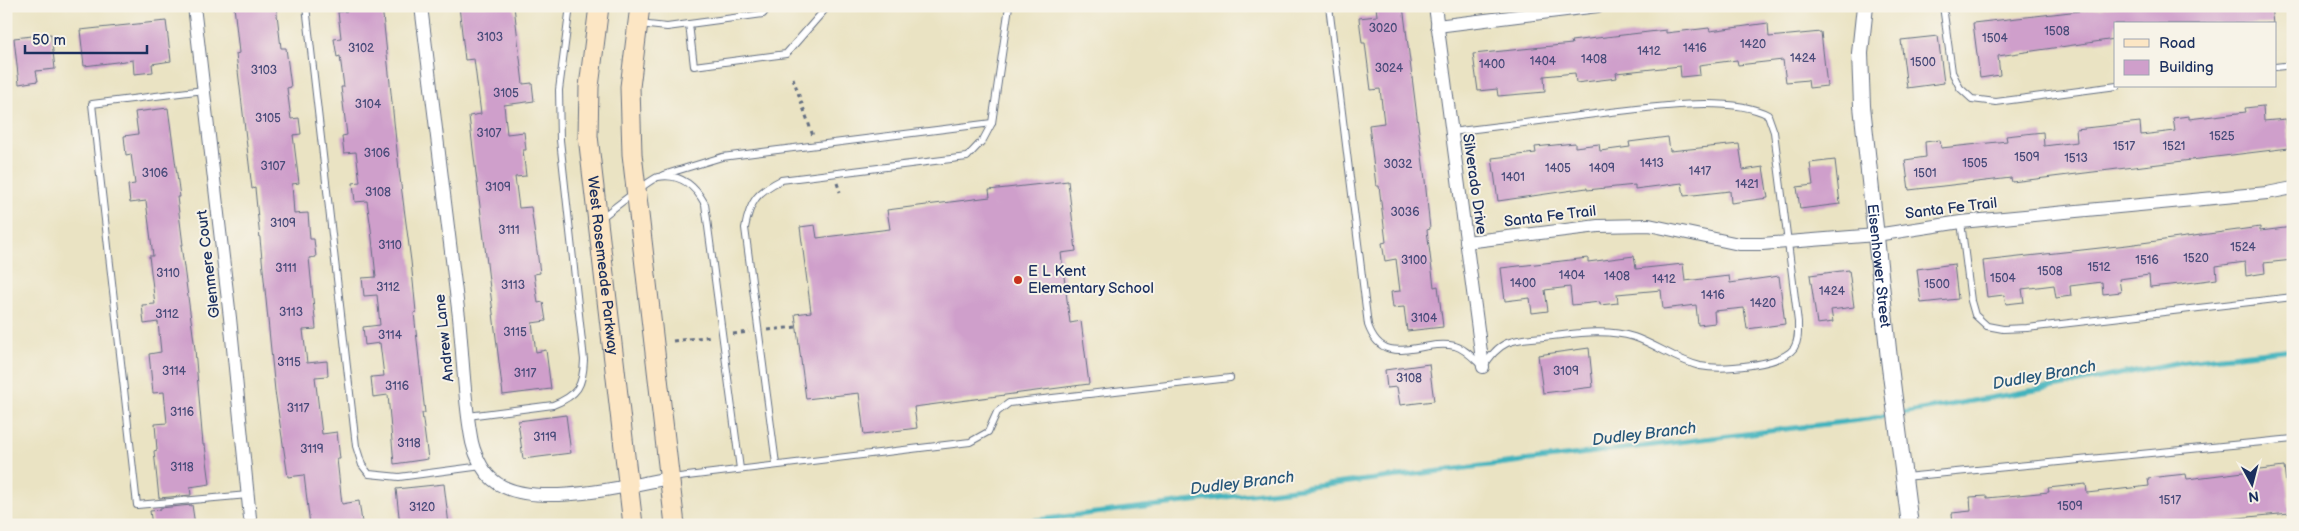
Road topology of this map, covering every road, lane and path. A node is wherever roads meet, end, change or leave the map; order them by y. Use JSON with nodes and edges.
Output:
{"nodes":[{"id":1,"x":194,"y":6,"type":"edge"},
{"id":2,"x":306,"y":6,"type":"edge"},
{"id":3,"x":421,"y":6,"type":"edge"},
{"id":4,"x":570,"y":6,"type":"edge"},
{"id":5,"x":599,"y":6,"type":"edge"},
{"id":6,"x":769,"y":6,"type":"edge"},
{"id":7,"x":828,"y":6,"type":"edge"},
{"id":8,"x":1009,"y":6,"type":"edge"},
{"id":9,"x":1328,"y":6,"type":"edge"},
{"id":10,"x":1435,"y":6,"type":"edge"},
{"id":11,"x":1598,"y":6,"type":"edge"},
{"id":12,"x":1864,"y":6,"type":"edge"},
{"id":13,"x":1943,"y":6,"type":"edge"},
{"id":14,"x":639,"y":15,"type":"edge"},
{"id":15,"x":690,"y":24,"type":"junction"},
{"id":16,"x":1437,"y":26,"type":"junction"},
{"id":17,"x":2293,"y":65,"type":"edge"},
{"id":18,"x":2276,"y":67,"type":"edge"},
{"id":19,"x":2114,"y":86,"type":"edge"},
{"id":20,"x":204,"y":90,"type":"junction"},
{"id":21,"x":992,"y":123,"type":"junction"},
{"id":22,"x":1451,"y":132,"type":"junction"},
{"id":23,"x":657,"y":177,"type":"junction"},
{"id":24,"x":2293,"y":188,"type":"edge"},
{"id":25,"x":636,"y":192,"type":"junction"},
{"id":26,"x":598,"y":220,"type":"junction"},
{"id":27,"x":1961,"y":222,"type":"junction"},
{"id":28,"x":1876,"y":235,"type":"junction"},
{"id":29,"x":1466,"y":242,"type":"junction"},
{"id":30,"x":1786,"y":242,"type":"junction"},
{"id":31,"x":2293,"y":297,"type":"edge"},
{"id":32,"x":1483,"y":366,"type":"junction"},
{"id":33,"x":1230,"y":378,"type":"dead end"},
{"id":34,"x":468,"y":416,"type":"junction"},
{"id":35,"x":2293,"y":439,"type":"edge"},
{"id":36,"x":776,"y":464,"type":"junction"},
{"id":37,"x":482,"y":466,"type":"junction"},
{"id":38,"x":740,"y":469,"type":"junction"},
{"id":39,"x":1904,"y":469,"type":"junction"},
{"id":40,"x":669,"y":478,"type":"junction"},
{"id":41,"x":630,"y":486,"type":"junction"},
{"id":42,"x":248,"y":495,"type":"junction"},
{"id":43,"x":632,"y":516,"type":"edge"},
{"id":44,"x":250,"y":518,"type":"dead end"},
{"id":45,"x":675,"y":525,"type":"edge"},
{"id":46,"x":1910,"y":525,"type":"edge"}],
"edges":[{"from":1,"to":20,"type":"street","name":"Glenmere Court"},
{"from":2,"to":37,"type":"lane"},
{"from":3,"to":34,"type":"street","name":"Andrew Lane"},
{"from":4,"to":34,"type":"lane"},
{"from":5,"to":26,"type":"main road","name":"West Rosemeade Parkway"},
{"from":6,"to":15,"type":"lane"},
{"from":7,"to":15,"type":"lane"},
{"from":8,"to":21,"type":"lane"},
{"from":9,"to":32,"type":"lane"},
{"from":10,"to":16,"type":"street","name":"Silverado Drive"},
{"from":11,"to":16,"type":"street"},
{"from":12,"to":28,"type":"street","name":"Eisenhower Street"},
{"from":13,"to":19,"type":"lane"},
{"from":14,"to":15,"type":"lane"},
{"from":14,"to":25,"type":"main road"},
{"from":16,"to":22,"type":"street","name":"Silverado Drive"},
{"from":17,"to":18,"type":"lane"},
{"from":20,"to":42,"type":"street","name":"Glenmere Court"},
{"from":20,"to":42,"type":"lane"},
{"from":21,"to":23,"type":"lane"},
{"from":21,"to":36,"type":"lane"},
{"from":22,"to":29,"type":"street","name":"Silverado Drive"},
{"from":22,"to":30,"type":"lane"},
{"from":23,"to":25,"type":"lane"},
{"from":23,"to":38,"type":"lane"},
{"from":24,"to":27,"type":"street","name":"Santa Fe Trail"},
{"from":25,"to":26,"type":"lane"},
{"from":25,"to":40,"type":"main road"},
{"from":26,"to":41,"type":"main road","name":"West Rosemeade Parkway"},
{"from":27,"to":28,"type":"street","name":"Santa Fe Trail"},
{"from":27,"to":31,"type":"lane"},
{"from":28,"to":30,"type":"street","name":"Santa Fe Trail"},
{"from":28,"to":39,"type":"street","name":"Eisenhower Street"},
{"from":29,"to":30,"type":"street","name":"Santa Fe Trail"},
{"from":29,"to":32,"type":"street","name":"Silverado Drive"},
{"from":30,"to":32,"type":"lane"},
{"from":33,"to":36,"type":"lane"},
{"from":34,"to":37,"type":"street","name":"Andrew Lane"},
{"from":35,"to":39,"type":"lane"},
{"from":36,"to":38,"type":"lane"},
{"from":37,"to":41,"type":"street","name":"Andrew Lane"},
{"from":38,"to":40,"type":"lane"},
{"from":39,"to":46,"type":"street","name":"Eisenhower Street"},
{"from":40,"to":41,"type":"street","name":"Andrew Lane"},
{"from":40,"to":45,"type":"main road"},
{"from":41,"to":43,"type":"main road","name":"West Rosemeade Parkway"},
{"from":42,"to":44,"type":"street","name":"Glenmere Court"}]}
